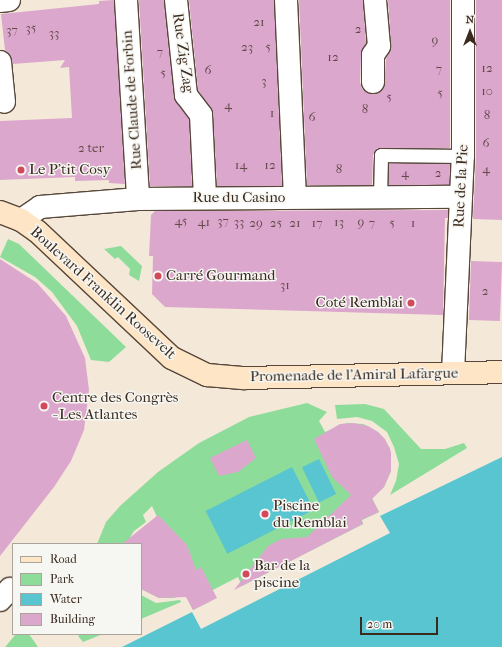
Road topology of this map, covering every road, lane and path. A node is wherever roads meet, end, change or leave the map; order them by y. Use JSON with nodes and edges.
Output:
{"nodes":[{"id":1,"x":9,"y":0,"type":"edge"},
{"id":2,"x":126,"y":0,"type":"edge"},
{"id":3,"x":176,"y":0,"type":"edge"},
{"id":4,"x":286,"y":0,"type":"edge"},
{"id":5,"x":375,"y":0,"type":"edge"},
{"id":6,"x":463,"y":0,"type":"edge"},
{"id":7,"x":0,"y":1,"type":"edge"},
{"id":8,"x":0,"y":62,"type":"edge"},
{"id":9,"x":373,"y":82,"type":"dead end"},
{"id":10,"x":4,"y":102,"type":"dead end"},
{"id":11,"x":463,"y":156,"type":"junction"},
{"id":12,"x":380,"y":196,"type":"junction"},
{"id":13,"x":461,"y":196,"type":"junction"},
{"id":14,"x":205,"y":197,"type":"junction"},
{"id":15,"x":295,"y":197,"type":"junction"},
{"id":16,"x":138,"y":199,"type":"junction"},
{"id":17,"x":0,"y":212,"type":"edge"},
{"id":18,"x":21,"y":220,"type":"junction"},
{"id":19,"x":453,"y":372,"type":"junction"},
{"id":20,"x":502,"y":372,"type":"edge"},
{"id":21,"x":207,"y":375,"type":"joint"}],
"edges":[{"from":1,"to":7,"type":"street"},
{"from":2,"to":16,"type":"street","name":"Rue Claude de Forbin"},
{"from":3,"to":14,"type":"street","name":"Rue Zig Zag"},
{"from":4,"to":15,"type":"street"},
{"from":5,"to":9,"type":"street"},
{"from":6,"to":11,"type":"street","name":"Rue de la Pie"},
{"from":8,"to":10,"type":"street"},
{"from":11,"to":12,"type":"lane"},
{"from":11,"to":13,"type":"street","name":"Rue de la Pie"},
{"from":12,"to":13,"type":"street","name":"Rue du Casino"},
{"from":12,"to":15,"type":"street","name":"Rue du Casino"},
{"from":13,"to":19,"type":"street","name":"Rue de la Pie"},
{"from":14,"to":15,"type":"street","name":"Rue du Casino"},
{"from":14,"to":16,"type":"street","name":"Rue du Casino"},
{"from":16,"to":18,"type":"street","name":"Rue du Casino"},
{"from":17,"to":18,"type":"street","name":"Boulevard Franklin Roosevelt"},
{"from":18,"to":21,"type":"street","name":"Boulevard Franklin Roosevelt"},
{"from":19,"to":20,"type":"street","name":"Promenade de l'Amiral Lafargue"},
{"from":19,"to":21,"type":"street","name":"Promenade de l'Amiral Lafargue"}]}
